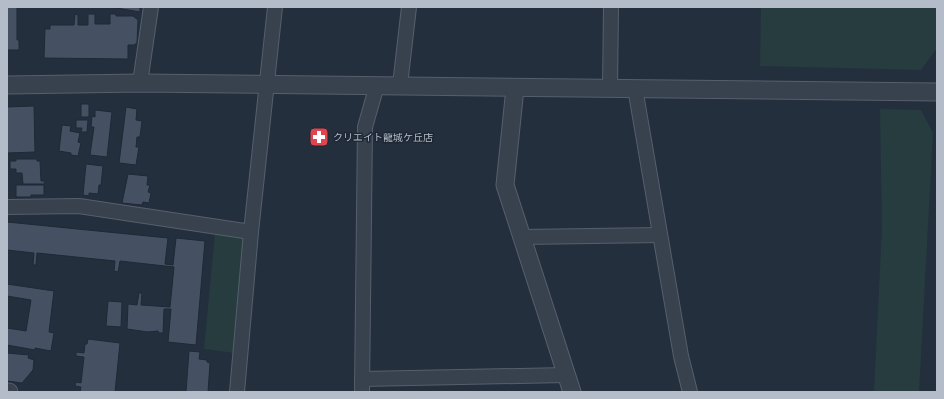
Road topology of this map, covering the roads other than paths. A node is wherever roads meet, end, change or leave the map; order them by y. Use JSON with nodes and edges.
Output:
{"nodes":[{"id":1,"x":151,"y":7,"type":"edge"},
{"id":2,"x":275,"y":7,"type":"edge"},
{"id":3,"x":410,"y":7,"type":"edge"},
{"id":4,"x":611,"y":7,"type":"edge"},
{"id":5,"x":140,"y":83,"type":"junction"},
{"id":6,"x":267,"y":84,"type":"junction"},
{"id":7,"x":7,"y":85,"type":"edge"},
{"id":8,"x":377,"y":85,"type":"junction"},
{"id":9,"x":400,"y":85,"type":"junction"},
{"id":10,"x":515,"y":88,"type":"junction"},
{"id":11,"x":610,"y":88,"type":"junction"},
{"id":12,"x":634,"y":88,"type":"junction"},
{"id":13,"x":937,"y":92,"type":"edge"},
{"id":14,"x":7,"y":207,"type":"edge"},
{"id":15,"x":251,"y":232,"type":"junction"},
{"id":16,"x":660,"y":235,"type":"junction"},
{"id":17,"x":522,"y":237,"type":"junction"},
{"id":18,"x":566,"y":375,"type":"junction"},
{"id":19,"x":362,"y":385,"type":"edge"},
{"id":20,"x":237,"y":392,"type":"edge"},
{"id":21,"x":572,"y":392,"type":"edge"},
{"id":22,"x":690,"y":392,"type":"edge"}],
"edges":[{"from":1,"to":5,"type":"street"},
{"from":2,"to":6,"type":"street"},
{"from":3,"to":9,"type":"street"},
{"from":4,"to":11,"type":"street"},
{"from":5,"to":6,"type":"street"},
{"from":5,"to":7,"type":"street"},
{"from":6,"to":8,"type":"street"},
{"from":6,"to":15,"type":"street"},
{"from":8,"to":9,"type":"street"},
{"from":8,"to":19,"type":"street"},
{"from":9,"to":10,"type":"street"},
{"from":10,"to":11,"type":"street"},
{"from":10,"to":17,"type":"street"},
{"from":11,"to":12,"type":"street"},
{"from":12,"to":13,"type":"street"},
{"from":12,"to":16,"type":"street"},
{"from":14,"to":15,"type":"street"},
{"from":15,"to":20,"type":"street"},
{"from":16,"to":17,"type":"street"},
{"from":16,"to":22,"type":"street"},
{"from":17,"to":18,"type":"street"},
{"from":18,"to":19,"type":"street"},
{"from":18,"to":21,"type":"street"}]}
